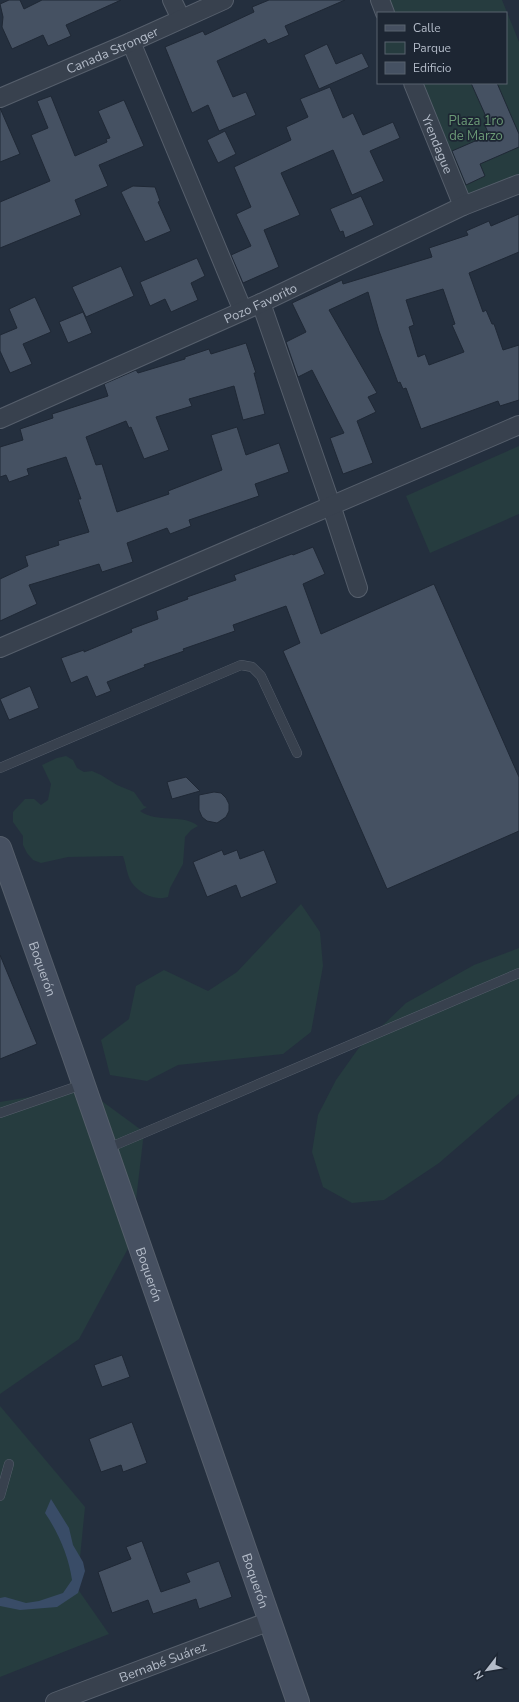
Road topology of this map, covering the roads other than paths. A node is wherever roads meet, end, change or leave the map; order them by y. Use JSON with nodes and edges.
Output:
{"nodes":[{"id":1,"x":172,"y":0,"type":"edge"},
{"id":2,"x":224,"y":0,"type":"edge"},
{"id":3,"x":380,"y":0,"type":"edge"},
{"id":4,"x":385,"y":12,"type":"edge"},
{"id":5,"x":181,"y":19,"type":"junction"},
{"id":6,"x":131,"y":42,"type":"junction"},
{"id":7,"x":413,"y":84,"type":"edge"},
{"id":8,"x":0,"y":98,"type":"edge"},
{"id":9,"x":519,"y":184,"type":"edge"},
{"id":10,"x":463,"y":206,"type":"junction"},
{"id":11,"x":260,"y":303,"type":"junction"},
{"id":12,"x":243,"y":311,"type":"junction"},
{"id":13,"x":0,"y":419,"type":"edge"},
{"id":14,"x":519,"y":424,"type":"edge"},
{"id":15,"x":331,"y":505,"type":"junction"},
{"id":16,"x":358,"y":588,"type":"dead end"},
{"id":17,"x":0,"y":648,"type":"edge"},
{"id":18,"x":297,"y":753,"type":"dead end"},
{"id":19,"x":0,"y":768,"type":"edge"},
{"id":20,"x":0,"y":848,"type":"edge"},
{"id":21,"x":4,"y":872,"type":"edge"},
{"id":22,"x":519,"y":973,"type":"edge"},
{"id":23,"x":84,"y":1084,"type":"junction"},
{"id":24,"x":0,"y":1113,"type":"edge"},
{"id":25,"x":106,"y":1149,"type":"junction"},
{"id":26,"x":9,"y":1464,"type":"dead end"},
{"id":27,"x":0,"y":1496,"type":"edge"},
{"id":28,"x":270,"y":1621,"type":"junction"},
{"id":29,"x":55,"y":1702,"type":"edge"},
{"id":30,"x":298,"y":1702,"type":"edge"}],
"edges":[{"from":1,"to":5,"type":"street"},
{"from":2,"to":5,"type":"street","name":"Canada Stronger"},
{"from":3,"to":4,"type":"street"},
{"from":5,"to":6,"type":"street","name":"Canada Stronger"},
{"from":6,"to":8,"type":"street","name":"Canada Stronger"},
{"from":6,"to":12,"type":"street"},
{"from":7,"to":10,"type":"street","name":"Yrendague"},
{"from":9,"to":10,"type":"street","name":"Pozo Favorito"},
{"from":10,"to":11,"type":"street","name":"Pozo Favorito"},
{"from":11,"to":12,"type":"street","name":"Pozo Favorito"},
{"from":11,"to":15,"type":"street"},
{"from":12,"to":13,"type":"street","name":"Pozo Favorito"},
{"from":14,"to":15,"type":"street"},
{"from":15,"to":16,"type":"street"},
{"from":15,"to":17,"type":"street"},
{"from":18,"to":19,"type":"lane"},
{"from":20,"to":21,"type":"street","name":"Boquerón"},
{"from":21,"to":23,"type":"street","name":"Boquerón"},
{"from":22,"to":25,"type":"lane"},
{"from":23,"to":24,"type":"lane"},
{"from":23,"to":25,"type":"street","name":"Boquerón"},
{"from":25,"to":28,"type":"street","name":"Boquerón"},
{"from":26,"to":27,"type":"lane"},
{"from":28,"to":29,"type":"street","name":"Bernabé Suárez"},
{"from":28,"to":30,"type":"street","name":"Boquerón"}]}
